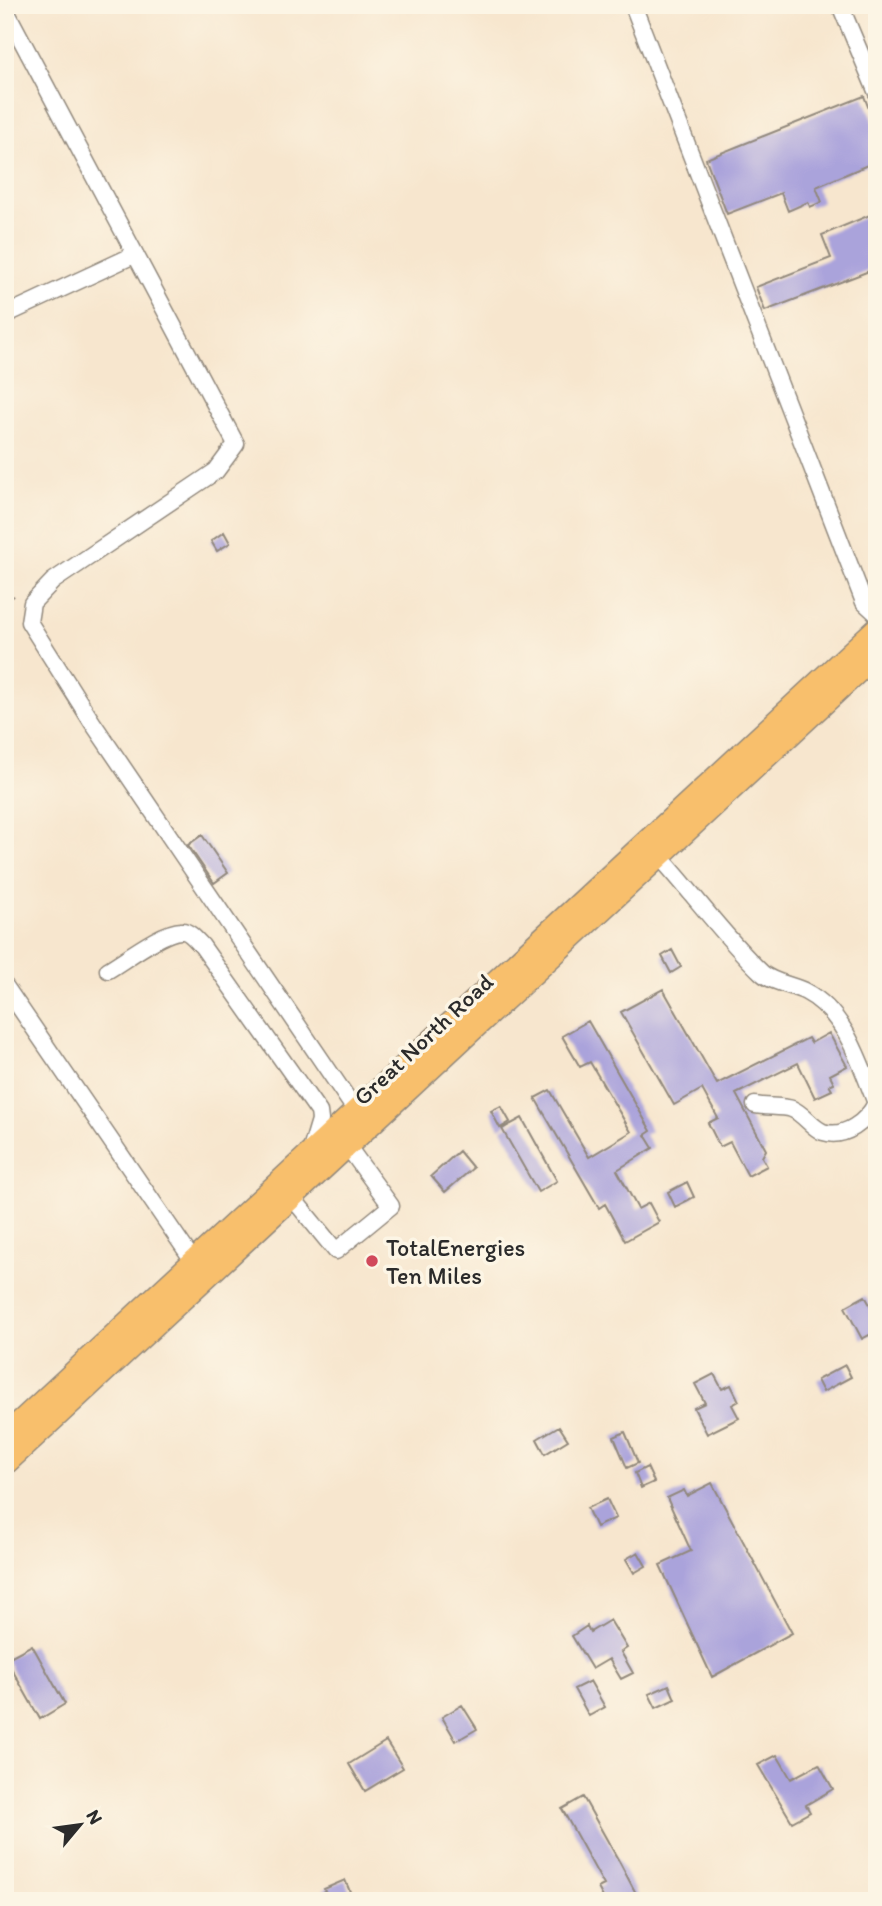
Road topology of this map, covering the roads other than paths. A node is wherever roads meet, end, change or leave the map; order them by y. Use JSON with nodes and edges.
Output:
{"nodes":[{"id":1,"x":633,"y":5,"type":"edge"},
{"id":2,"x":840,"y":5,"type":"edge"},
{"id":3,"x":5,"y":9,"type":"edge"},
{"id":4,"x":877,"y":93,"type":"edge"},
{"id":5,"x":134,"y":255,"type":"junction"},
{"id":6,"x":5,"y":315,"type":"edge"},
{"id":7,"x":877,"y":614,"type":"edge"},
{"id":8,"x":877,"y":629,"type":"edge"},
{"id":9,"x":870,"y":657,"type":"edge"},
{"id":10,"x":659,"y":856,"type":"junction"},
{"id":11,"x":108,"y":970,"type":"dead end"},
{"id":12,"x":5,"y":986,"type":"edge"},
{"id":13,"x":755,"y":1105,"type":"dead end"},
{"id":14,"x":356,"y":1111,"type":"junction"},
{"id":15,"x":341,"y":1138,"type":"junction"},
{"id":16,"x":309,"y":1155,"type":"junction"},
{"id":17,"x":286,"y":1190,"type":"junction"},
{"id":18,"x":194,"y":1262,"type":"junction"},
{"id":19,"x":5,"y":1437,"type":"edge"},
{"id":20,"x":5,"y":1463,"type":"edge"}],
"edges":[{"from":1,"to":7,"type":"street"},
{"from":2,"to":4,"type":"street"},
{"from":3,"to":5,"type":"street"},
{"from":5,"to":6,"type":"street"},
{"from":5,"to":14,"type":"street"},
{"from":8,"to":9,"type":"highway","name":"Great North Road"},
{"from":9,"to":10,"type":"highway","name":"Great North Road"},
{"from":9,"to":14,"type":"highway","name":"Great North Road"},
{"from":10,"to":13,"type":"street"},
{"from":10,"to":15,"type":"highway","name":"Great North Road"},
{"from":11,"to":16,"type":"street"},
{"from":12,"to":18,"type":"street"},
{"from":14,"to":15,"type":"highway","name":"Great North Road"},
{"from":15,"to":16,"type":"highway","name":"Great North Road"},
{"from":15,"to":17,"type":"highway","name":"Great North Road"},
{"from":15,"to":17,"type":"street"},
{"from":16,"to":17,"type":"highway","name":"Great North Road"},
{"from":17,"to":18,"type":"highway","name":"Great North Road"},
{"from":17,"to":20,"type":"highway","name":"Great North Road"},
{"from":18,"to":19,"type":"highway","name":"Great North Road"}]}
